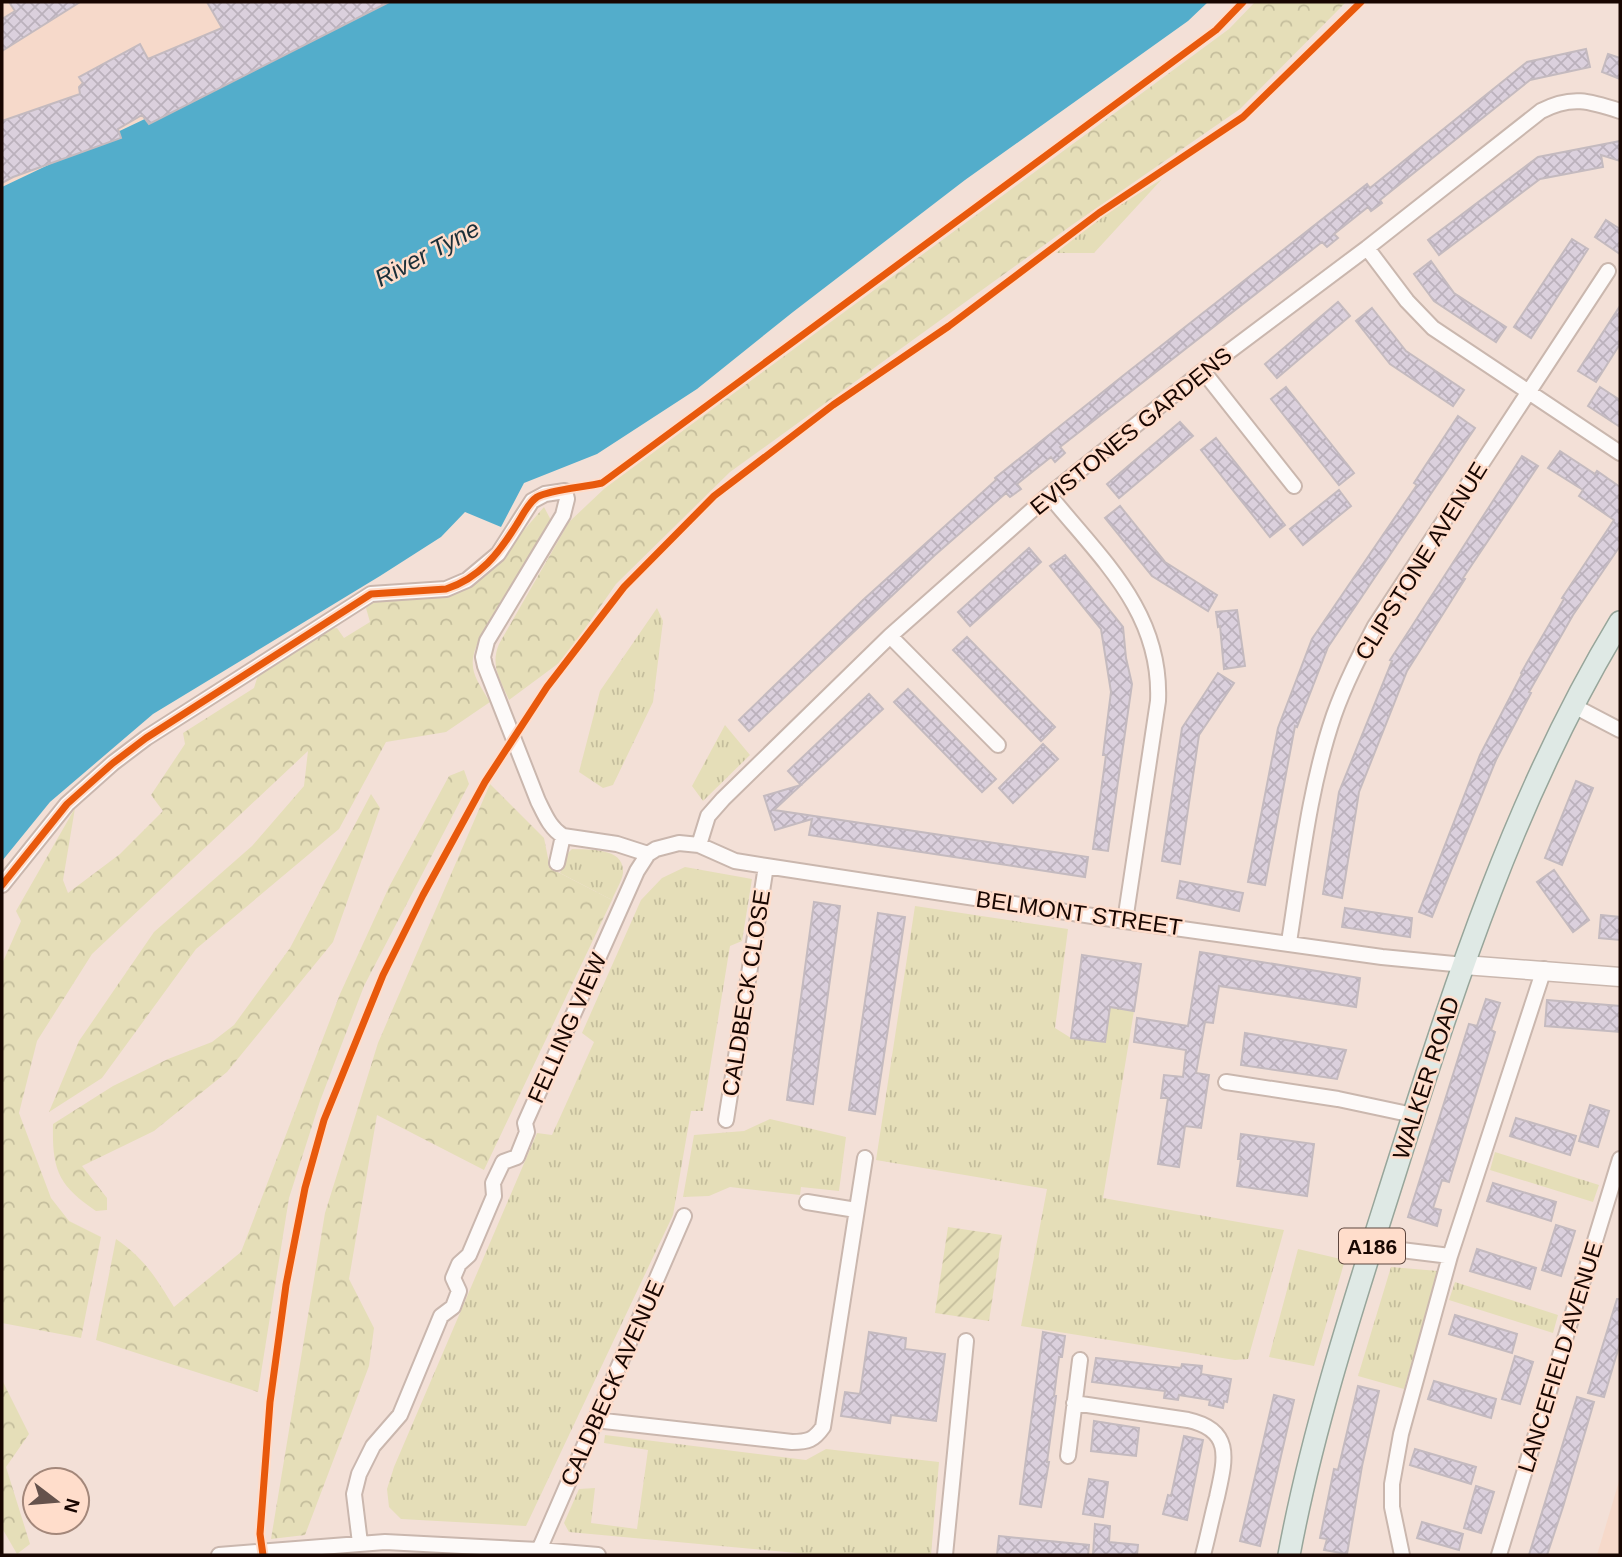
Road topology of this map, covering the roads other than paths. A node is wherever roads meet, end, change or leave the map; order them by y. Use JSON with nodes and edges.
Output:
{"nodes":[{"id":1,"x":1620,"y":111,"type":"edge"},
{"id":2,"x":1367,"y":248,"type":"junction"},
{"id":3,"x":1608,"y":271,"type":"dead end"},
{"id":4,"x":1203,"y":370,"type":"junction"},
{"id":5,"x":1528,"y":393,"type":"junction"},
{"id":6,"x":1620,"y":453,"type":"edge"},
{"id":7,"x":1294,"y":486,"type":"dead end"},
{"id":8,"x":1049,"y":495,"type":"junction"},
{"id":9,"x":1620,"y":622,"type":"edge"},
{"id":10,"x":891,"y":636,"type":"junction"},
{"id":11,"x":1572,"y":705,"type":"junction"},
{"id":12,"x":1620,"y":730,"type":"edge"},
{"id":13,"x":998,"y":745,"type":"dead end"},
{"id":14,"x":563,"y":836,"type":"junction"},
{"id":15,"x":699,"y":845,"type":"junction"},
{"id":16,"x":648,"y":854,"type":"junction"},
{"id":17,"x":557,"y":863,"type":"dead end"},
{"id":18,"x":766,"y":866,"type":"junction"},
{"id":19,"x":2,"y":885,"type":"edge"},
{"id":20,"x":1125,"y":921,"type":"junction"},
{"id":21,"x":1289,"y":942,"type":"junction"},
{"id":22,"x":1464,"y":965,"type":"junction"},
{"id":23,"x":1544,"y":969,"type":"junction"},
{"id":24,"x":1620,"y":977,"type":"edge"},
{"id":25,"x":1226,"y":1083,"type":"dead end"},
{"id":26,"x":1413,"y":1115,"type":"junction"},
{"id":27,"x":726,"y":1120,"type":"dead end"},
{"id":28,"x":865,"y":1158,"type":"dead end"},
{"id":29,"x":1620,"y":1159,"type":"edge"},
{"id":30,"x":807,"y":1202,"type":"dead end"},
{"id":31,"x":856,"y":1210,"type":"junction"},
{"id":32,"x":684,"y":1216,"type":"dead end"},
{"id":33,"x":1393,"y":1249,"type":"dead end"},
{"id":34,"x":1450,"y":1256,"type":"junction"},
{"id":35,"x":966,"y":1341,"type":"dead end"},
{"id":36,"x":1080,"y":1360,"type":"dead end"},
{"id":37,"x":1074,"y":1403,"type":"junction"},
{"id":38,"x":595,"y":1420,"type":"junction"},
{"id":39,"x":1068,"y":1456,"type":"dead end"},
{"id":40,"x":360,"y":1542,"type":"junction"},
{"id":41,"x":421,"y":1549,"type":"edge"},
{"id":42,"x":539,"y":1550,"type":"junction"},
{"id":43,"x":219,"y":1555,"type":"edge"},
{"id":44,"x":598,"y":1555,"type":"edge"},
{"id":45,"x":945,"y":1555,"type":"edge"},
{"id":46,"x":1203,"y":1555,"type":"edge"},
{"id":47,"x":1289,"y":1555,"type":"edge"},
{"id":48,"x":1402,"y":1555,"type":"edge"},
{"id":49,"x":1499,"y":1555,"type":"edge"}],
"edges":[{"from":1,"to":2,"type":"street","name":"EVISTONES GARDENS"},
{"from":2,"to":4,"type":"street","name":"EVISTONES GARDENS"},
{"from":2,"to":5,"type":"street"},
{"from":3,"to":5,"type":"street","name":"CLIPSTONE AVENUE"},
{"from":4,"to":7,"type":"street"},
{"from":4,"to":8,"type":"street","name":"EVISTONES GARDENS"},
{"from":5,"to":6,"type":"street"},
{"from":5,"to":21,"type":"street","name":"CLIPSTONE AVENUE"},
{"from":8,"to":10,"type":"street","name":"EVISTONES GARDENS"},
{"from":8,"to":20,"type":"street"},
{"from":9,"to":11,"type":"main road","name":"WALKER ROAD","number":"A186"},
{"from":10,"to":13,"type":"street"},
{"from":10,"to":15,"type":"street","name":"EVISTONES GARDENS"},
{"from":11,"to":12,"type":"street"},
{"from":11,"to":22,"type":"main road","name":"WALKER ROAD","number":"A186"},
{"from":14,"to":16,"type":"street"},
{"from":14,"to":17,"type":"street"},
{"from":14,"to":19,"type":"street"},
{"from":15,"to":16,"type":"street"},
{"from":15,"to":18,"type":"street","name":"BELMONT STREET"},
{"from":16,"to":40,"type":"street","name":"FELLING VIEW"},
{"from":18,"to":20,"type":"street","name":"BELMONT STREET"},
{"from":18,"to":27,"type":"street","name":"CALDBECK CLOSE"},
{"from":20,"to":21,"type":"street","name":"BELMONT STREET"},
{"from":21,"to":22,"type":"street","name":"BELMONT STREET"},
{"from":22,"to":23,"type":"street"},
{"from":22,"to":26,"type":"main road","name":"WALKER ROAD","number":"A186"},
{"from":23,"to":24,"type":"street"},
{"from":23,"to":34,"type":"street"},
{"from":25,"to":26,"type":"street"},
{"from":26,"to":47,"type":"main road","name":"WALKER ROAD","number":"A186"},
{"from":28,"to":31,"type":"street"},
{"from":29,"to":49,"type":"street","name":"LANCEFIELD AVENUE"},
{"from":30,"to":31,"type":"street"},
{"from":31,"to":38,"type":"street"},
{"from":32,"to":38,"type":"street","name":"CALDBECK AVENUE"},
{"from":33,"to":34,"type":"street"},
{"from":34,"to":48,"type":"street"},
{"from":35,"to":45,"type":"street"},
{"from":36,"to":37,"type":"street"},
{"from":37,"to":39,"type":"street"},
{"from":37,"to":46,"type":"street"},
{"from":38,"to":42,"type":"street","name":"CALDBECK AVENUE"},
{"from":40,"to":41,"type":"street"},
{"from":40,"to":43,"type":"street"},
{"from":41,"to":42,"type":"street"},
{"from":42,"to":44,"type":"street"}]}
